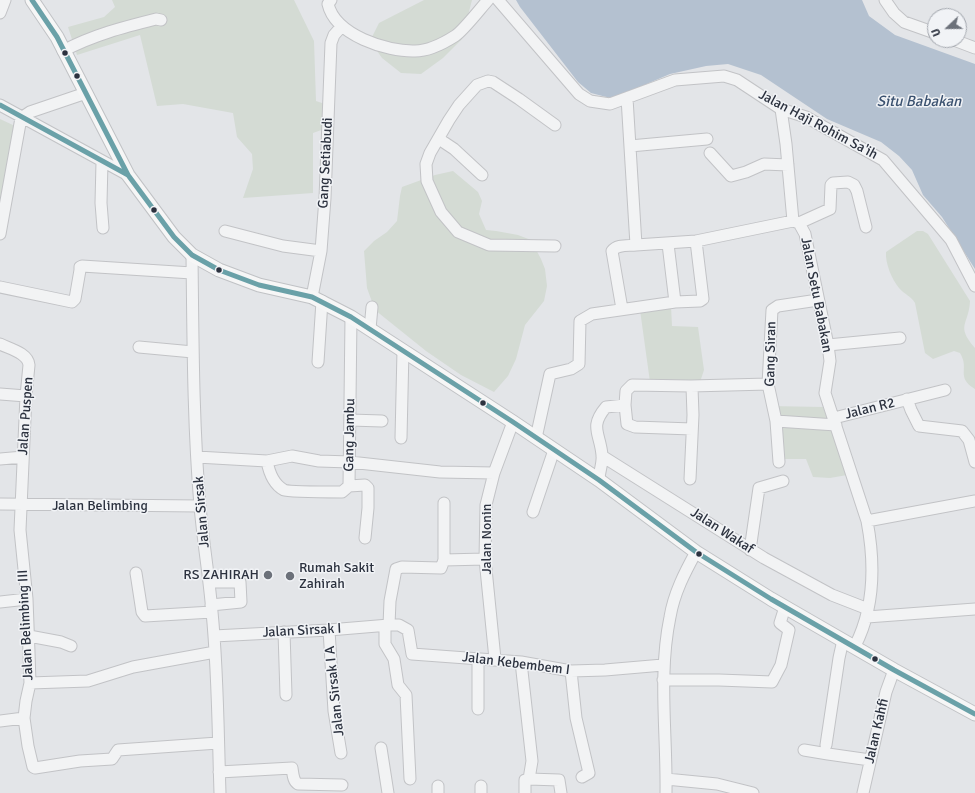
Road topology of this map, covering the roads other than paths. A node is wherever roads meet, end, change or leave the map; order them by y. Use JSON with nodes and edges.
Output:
{"nodes":[{"id":1,"x":5,"y":0,"type":"edge"},
{"id":2,"x":32,"y":0,"type":"edge"},
{"id":3,"x":331,"y":0,"type":"edge"},
{"id":4,"x":488,"y":0,"type":"edge"},
{"id":5,"x":498,"y":0,"type":"edge"},
{"id":6,"x":885,"y":0,"type":"edge"},
{"id":7,"x":0,"y":13,"type":"edge"},
{"id":8,"x":161,"y":20,"type":"dead end"},
{"id":9,"x":340,"y":28,"type":"junction"},
{"id":10,"x":927,"y":30,"type":"edge"},
{"id":11,"x":64,"y":50,"type":"junction"},
{"id":12,"x":86,"y":93,"type":"junction"},
{"id":13,"x":627,"y":98,"type":"junction"},
{"id":14,"x":0,"y":105,"type":"edge"},
{"id":15,"x":781,"y":109,"type":"junction"},
{"id":16,"x":21,"y":118,"type":"junction"},
{"id":17,"x":555,"y":125,"type":"dead end"},
{"id":18,"x":439,"y":139,"type":"junction"},
{"id":19,"x":707,"y":139,"type":"dead end"},
{"id":20,"x":630,"y":146,"type":"junction"},
{"id":21,"x":710,"y":153,"type":"dead end"},
{"id":22,"x":102,"y":162,"type":"junction"},
{"id":23,"x":788,"y":165,"type":"junction"},
{"id":24,"x":482,"y":175,"type":"dead end"},
{"id":25,"x":128,"y":176,"type":"junction"},
{"id":26,"x":796,"y":222,"type":"junction"},
{"id":27,"x":866,"y":227,"type":"dead end"},
{"id":28,"x":103,"y":228,"type":"dead end"},
{"id":29,"x":224,"y":231,"type":"dead end"},
{"id":30,"x":0,"y":234,"type":"edge"},
{"id":31,"x":696,"y":241,"type":"junction"},
{"id":32,"x":668,"y":244,"type":"junction"},
{"id":33,"x":636,"y":245,"type":"junction"},
{"id":34,"x":555,"y":246,"type":"dead end"},
{"id":35,"x":321,"y":251,"type":"junction"},
{"id":36,"x":192,"y":255,"type":"junction"},
{"id":37,"x":192,"y":273,"type":"junction"},
{"id":38,"x":975,"y":286,"type":"edge"},
{"id":39,"x":0,"y":287,"type":"edge"},
{"id":40,"x":317,"y":299,"type":"junction"},
{"id":41,"x":818,"y":300,"type":"junction"},
{"id":42,"x":675,"y":302,"type":"junction"},
{"id":43,"x":372,"y":307,"type":"dead end"},
{"id":44,"x":622,"y":309,"type":"junction"},
{"id":45,"x":351,"y":317,"type":"junction"},
{"id":46,"x":370,"y":329,"type":"junction"},
{"id":47,"x":900,"y":338,"type":"dead end"},
{"id":48,"x":0,"y":344,"type":"edge"},
{"id":49,"x":828,"y":345,"type":"junction"},
{"id":50,"x":139,"y":347,"type":"dead end"},
{"id":51,"x":403,"y":350,"type":"junction"},
{"id":52,"x":193,"y":352,"type":"junction"},
{"id":53,"x":318,"y":362,"type":"dead end"},
{"id":54,"x":768,"y":384,"type":"junction"},
{"id":55,"x":691,"y":386,"type":"junction"},
{"id":56,"x":945,"y":390,"type":"dead end"},
{"id":57,"x":0,"y":394,"type":"edge"},
{"id":58,"x":26,"y":396,"type":"junction"},
{"id":59,"x":907,"y":400,"type":"junction"},
{"id":60,"x":625,"y":405,"type":"junction"},
{"id":61,"x":350,"y":420,"type":"junction"},
{"id":62,"x":382,"y":421,"type":"dead end"},
{"id":63,"x":776,"y":421,"type":"junction"},
{"id":64,"x":835,"y":421,"type":"junction"},
{"id":65,"x":514,"y":422,"type":"junction"},
{"id":66,"x":538,"y":429,"type":"junction"},
{"id":67,"x":692,"y":429,"type":"junction"},
{"id":68,"x":401,"y":438,"type":"dead end"},
{"id":69,"x":554,"y":450,"type":"junction"},
{"id":70,"x":24,"y":457,"type":"junction"},
{"id":71,"x":197,"y":457,"type":"junction"},
{"id":72,"x":602,"y":458,"type":"junction"},
{"id":73,"x":0,"y":459,"type":"edge"},
{"id":74,"x":267,"y":461,"type":"junction"},
{"id":75,"x":350,"y":462,"type":"junction"},
{"id":76,"x":779,"y":462,"type":"dead end"},
{"id":77,"x":975,"y":462,"type":"edge"},
{"id":78,"x":494,"y":473,"type":"junction"},
{"id":79,"x":599,"y":478,"type":"junction"},
{"id":80,"x":690,"y":479,"type":"dead end"},
{"id":81,"x":783,"y":481,"type":"dead end"},
{"id":82,"x":348,"y":486,"type":"junction"},
{"id":83,"x":975,"y":502,"type":"edge"},
{"id":84,"x":444,"y":503,"type":"dead end"},
{"id":85,"x":0,"y":504,"type":"edge"},
{"id":86,"x":21,"y":505,"type":"junction"},
{"id":87,"x":200,"y":506,"type":"junction"},
{"id":88,"x":533,"y":512,"type":"dead end"},
{"id":89,"x":867,"y":520,"type":"junction"},
{"id":90,"x":365,"y":538,"type":"dead end"},
{"id":91,"x":750,"y":550,"type":"junction"},
{"id":92,"x":696,"y":552,"type":"junction"},
{"id":93,"x":485,"y":559,"type":"junction"},
{"id":94,"x":444,"y":560,"type":"junction"},
{"id":95,"x":136,"y":573,"type":"dead end"},
{"id":96,"x":209,"y":582,"type":"junction"},
{"id":97,"x":27,"y":599,"type":"junction"},
{"id":98,"x":0,"y":602,"type":"edge"},
{"id":99,"x":784,"y":607,"type":"junction"},
{"id":100,"x":212,"y":609,"type":"junction"},
{"id":101,"x":975,"y":609,"type":"edge"},
{"id":102,"x":867,"y":615,"type":"junction"},
{"id":103,"x":387,"y":625,"type":"junction"},
{"id":104,"x":329,"y":630,"type":"junction"},
{"id":105,"x":284,"y":632,"type":"junction"},
{"id":106,"x":29,"y":636,"type":"junction"},
{"id":107,"x":214,"y":636,"type":"junction"},
{"id":108,"x":849,"y":643,"type":"junction"},
{"id":109,"x":71,"y":646,"type":"dead end"},
{"id":110,"x":215,"y":652,"type":"junction"},
{"id":111,"x":478,"y":659,"type":"junction"},
{"id":112,"x":495,"y":659,"type":"junction"},
{"id":113,"x":521,"y":662,"type":"junction"},
{"id":114,"x":663,"y":665,"type":"junction"},
{"id":115,"x":894,"y":670,"type":"junction"},
{"id":116,"x":570,"y":671,"type":"junction"},
{"id":117,"x":663,"y":680,"type":"junction"},
{"id":118,"x":30,"y":683,"type":"junction"},
{"id":119,"x":286,"y":695,"type":"dead end"},
{"id":120,"x":478,"y":709,"type":"dead end"},
{"id":121,"x":975,"y":714,"type":"edge"},
{"id":122,"x":24,"y":718,"type":"junction"},
{"id":123,"x":0,"y":721,"type":"edge"},
{"id":124,"x":218,"y":743,"type":"junction"},
{"id":125,"x":826,"y":745,"type":"dead end"},
{"id":126,"x":382,"y":748,"type":"dead end"},
{"id":127,"x":804,"y":750,"type":"dead end"},
{"id":128,"x":341,"y":753,"type":"dead end"},
{"id":129,"x":870,"y":760,"type":"junction"},
{"id":130,"x":219,"y":772,"type":"junction"},
{"id":131,"x":582,"y":776,"type":"dead end"},
{"id":132,"x":410,"y":779,"type":"dead end"},
{"id":133,"x":529,"y":779,"type":"junction"},
{"id":134,"x":666,"y":779,"type":"junction"},
{"id":135,"x":342,"y":785,"type":"dead end"},
{"id":136,"x":220,"y":793,"type":"edge"},
{"id":137,"x":388,"y":793,"type":"edge"},
{"id":138,"x":525,"y":793,"type":"edge"},
{"id":139,"x":561,"y":793,"type":"edge"},
{"id":140,"x":665,"y":793,"type":"edge"},
{"id":141,"x":753,"y":793,"type":"edge"},
{"id":142,"x":863,"y":793,"type":"edge"}],
"edges":[{"from":1,"to":7,"type":"street"},
{"from":2,"to":11,"type":"main road"},
{"from":3,"to":9,"type":"street"},
{"from":4,"to":9,"type":"street"},
{"from":5,"to":13,"type":"street","name":"Jalan Haji Rohim Sa'ih"},
{"from":6,"to":10,"type":"street"},
{"from":8,"to":11,"type":"street"},
{"from":9,"to":35,"type":"street","name":"Gang Setiabudi"},
{"from":11,"to":12,"type":"main road"},
{"from":12,"to":16,"type":"street"},
{"from":12,"to":25,"type":"main road"},
{"from":13,"to":15,"type":"street","name":"Jalan Haji Rohim Sa'ih"},
{"from":13,"to":20,"type":"street"},
{"from":14,"to":16,"type":"street"},
{"from":15,"to":23,"type":"street"},
{"from":15,"to":38,"type":"street","name":"Jalan Haji Rohim Sa'ih"},
{"from":16,"to":22,"type":"street"},
{"from":16,"to":30,"type":"street"},
{"from":17,"to":18,"type":"street"},
{"from":18,"to":24,"type":"street"},
{"from":18,"to":34,"type":"street"},
{"from":19,"to":20,"type":"street"},
{"from":20,"to":33,"type":"street"},
{"from":21,"to":23,"type":"street"},
{"from":22,"to":25,"type":"street"},
{"from":22,"to":28,"type":"street"},
{"from":23,"to":26,"type":"street"},
{"from":25,"to":36,"type":"main road"},
{"from":26,"to":27,"type":"street"},
{"from":26,"to":31,"type":"street","name":"Jalan Setu Babakan"},
{"from":26,"to":41,"type":"street","name":"Jalan Setu Babakan"},
{"from":29,"to":35,"type":"street"},
{"from":31,"to":32,"type":"street","name":"Jalan Setu Babakan"},
{"from":31,"to":42,"type":"street"},
{"from":32,"to":33,"type":"street","name":"Jalan Setu Babakan"},
{"from":32,"to":42,"type":"street"},
{"from":33,"to":44,"type":"street","name":"Jalan Setu Babakan"},
{"from":35,"to":40,"type":"street","name":"Gang Setiabudi"},
{"from":36,"to":37,"type":"street","name":"Jalan Sirsak"},
{"from":36,"to":40,"type":"main road"},
{"from":37,"to":39,"type":"street"},
{"from":37,"to":52,"type":"street","name":"Jalan Sirsak"},
{"from":40,"to":45,"type":"main road"},
{"from":40,"to":53,"type":"street","name":"Gang Setiabudi"},
{"from":41,"to":49,"type":"street","name":"Jalan Setu Babakan"},
{"from":41,"to":54,"type":"street","name":"Gang Siran"},
{"from":42,"to":44,"type":"street"},
{"from":43,"to":46,"type":"street"},
{"from":44,"to":66,"type":"street"},
{"from":45,"to":46,"type":"main road"},
{"from":45,"to":61,"type":"street","name":"Gang Jambu"},
{"from":46,"to":51,"type":"main road"},
{"from":47,"to":49,"type":"street"},
{"from":48,"to":58,"type":"street","name":"Jalan Puspen"},
{"from":49,"to":64,"type":"street","name":"Jalan Setu Babakan"},
{"from":50,"to":52,"type":"street"},
{"from":51,"to":65,"type":"main road"},
{"from":51,"to":68,"type":"street"},
{"from":52,"to":71,"type":"street","name":"Jalan Sirsak"},
{"from":54,"to":55,"type":"street"},
{"from":54,"to":63,"type":"street","name":"Gang Siran"},
{"from":55,"to":60,"type":"street"},
{"from":55,"to":67,"type":"street"},
{"from":56,"to":59,"type":"street","name":"Jalan R2"},
{"from":57,"to":58,"type":"street"},
{"from":58,"to":70,"type":"street","name":"Jalan Puspen"},
{"from":59,"to":64,"type":"street","name":"Jalan R2"},
{"from":59,"to":77,"type":"street"},
{"from":60,"to":67,"type":"street"},
{"from":60,"to":72,"type":"street"},
{"from":61,"to":62,"type":"street"},
{"from":61,"to":75,"type":"street","name":"Gang Jambu"},
{"from":63,"to":64,"type":"street"},
{"from":63,"to":76,"type":"street","name":"Gang Siran"},
{"from":64,"to":89,"type":"street","name":"Jalan Setu Babakan"},
{"from":65,"to":66,"type":"main road"},
{"from":65,"to":78,"type":"street","name":"Jalan Nonin"},
{"from":66,"to":69,"type":"main road"},
{"from":67,"to":80,"type":"street"},
{"from":69,"to":79,"type":"main road"},
{"from":69,"to":88,"type":"street"},
{"from":70,"to":73,"type":"street"},
{"from":70,"to":86,"type":"street","name":"Jalan Puspen"},
{"from":71,"to":74,"type":"street"},
{"from":71,"to":87,"type":"street","name":"Jalan Sirsak"},
{"from":72,"to":79,"type":"street"},
{"from":72,"to":91,"type":"street","name":"Jalan Wakaf"},
{"from":74,"to":75,"type":"street"},
{"from":74,"to":82,"type":"street","name":"Gang Jambu"},
{"from":75,"to":78,"type":"street"},
{"from":75,"to":82,"type":"street","name":"Gang Jambu"},
{"from":78,"to":93,"type":"street","name":"Jalan Nonin"},
{"from":79,"to":92,"type":"main road"},
{"from":81,"to":91,"type":"street"},
{"from":82,"to":90,"type":"street"},
{"from":83,"to":89,"type":"street"},
{"from":84,"to":94,"type":"street"},
{"from":85,"to":86,"type":"street","name":"Jalan Belimbing"},
{"from":86,"to":87,"type":"street","name":"Jalan Belimbing"},
{"from":86,"to":97,"type":"street","name":"Jalan Belimbing III"},
{"from":87,"to":96,"type":"street","name":"Jalan Sirsak"},
{"from":89,"to":102,"type":"street","name":"Jalan Setu Babakan"},
{"from":91,"to":102,"type":"street","name":"Jalan Wakaf"},
{"from":92,"to":99,"type":"main road"},
{"from":92,"to":114,"type":"street"},
{"from":93,"to":94,"type":"street"},
{"from":93,"to":112,"type":"street","name":"Jalan Nonin"},
{"from":94,"to":103,"type":"street"},
{"from":95,"to":100,"type":"street"},
{"from":96,"to":100,"type":"street","name":"Jalan Sirsak"},
{"from":96,"to":100,"type":"street"},
{"from":97,"to":98,"type":"street"},
{"from":97,"to":106,"type":"street","name":"Jalan Belimbing III"},
{"from":99,"to":108,"type":"main road"},
{"from":99,"to":117,"type":"street"},
{"from":100,"to":107,"type":"street","name":"Jalan Sirsak"},
{"from":101,"to":102,"type":"street"},
{"from":102,"to":108,"type":"street","name":"Jalan Setu Babakan"},
{"from":103,"to":104,"type":"street","name":"Jalan Sirsak I"},
{"from":103,"to":111,"type":"street","name":"Jalan Kebembem I"},
{"from":103,"to":132,"type":"street"},
{"from":104,"to":105,"type":"street","name":"Jalan Sirsak I"},
{"from":104,"to":128,"type":"street","name":"Jalan Sirsak I A"},
{"from":105,"to":107,"type":"street","name":"Jalan Sirsak I"},
{"from":105,"to":119,"type":"street"},
{"from":106,"to":109,"type":"street"},
{"from":106,"to":118,"type":"street","name":"Jalan Belimbing III"},
{"from":107,"to":110,"type":"street","name":"Jalan Sirsak"},
{"from":108,"to":115,"type":"main road"},
{"from":108,"to":125,"type":"street","name":"Jalan Setu Babakan"},
{"from":110,"to":118,"type":"street"},
{"from":110,"to":124,"type":"street","name":"Jalan Sirsak"},
{"from":111,"to":112,"type":"street","name":"Jalan Kebembem I"},
{"from":111,"to":120,"type":"street"},
{"from":112,"to":113,"type":"street","name":"Jalan Kebembem I"},
{"from":113,"to":116,"type":"street","name":"Jalan Kebembem I"},
{"from":113,"to":133,"type":"street"},
{"from":114,"to":116,"type":"street","name":"Jalan Kebembem I"},
{"from":114,"to":117,"type":"street"},
{"from":115,"to":121,"type":"main road"},
{"from":115,"to":129,"type":"street","name":"Jalan Kahfi"},
{"from":116,"to":131,"type":"street"},
{"from":117,"to":134,"type":"street"},
{"from":118,"to":122,"type":"street","name":"Jalan Belimbing III"},
{"from":122,"to":123,"type":"street"},
{"from":122,"to":124,"type":"street","name":"Jalan Belimbing III"},
{"from":124,"to":130,"type":"street","name":"Jalan Sirsak"},
{"from":126,"to":137,"type":"street"},
{"from":127,"to":129,"type":"street"},
{"from":129,"to":142,"type":"street","name":"Jalan Kahfi"},
{"from":130,"to":135,"type":"street"},
{"from":130,"to":136,"type":"street","name":"Jalan Sirsak"},
{"from":133,"to":138,"type":"street"},
{"from":133,"to":139,"type":"street"},
{"from":134,"to":140,"type":"street"},
{"from":134,"to":141,"type":"street"}]}
